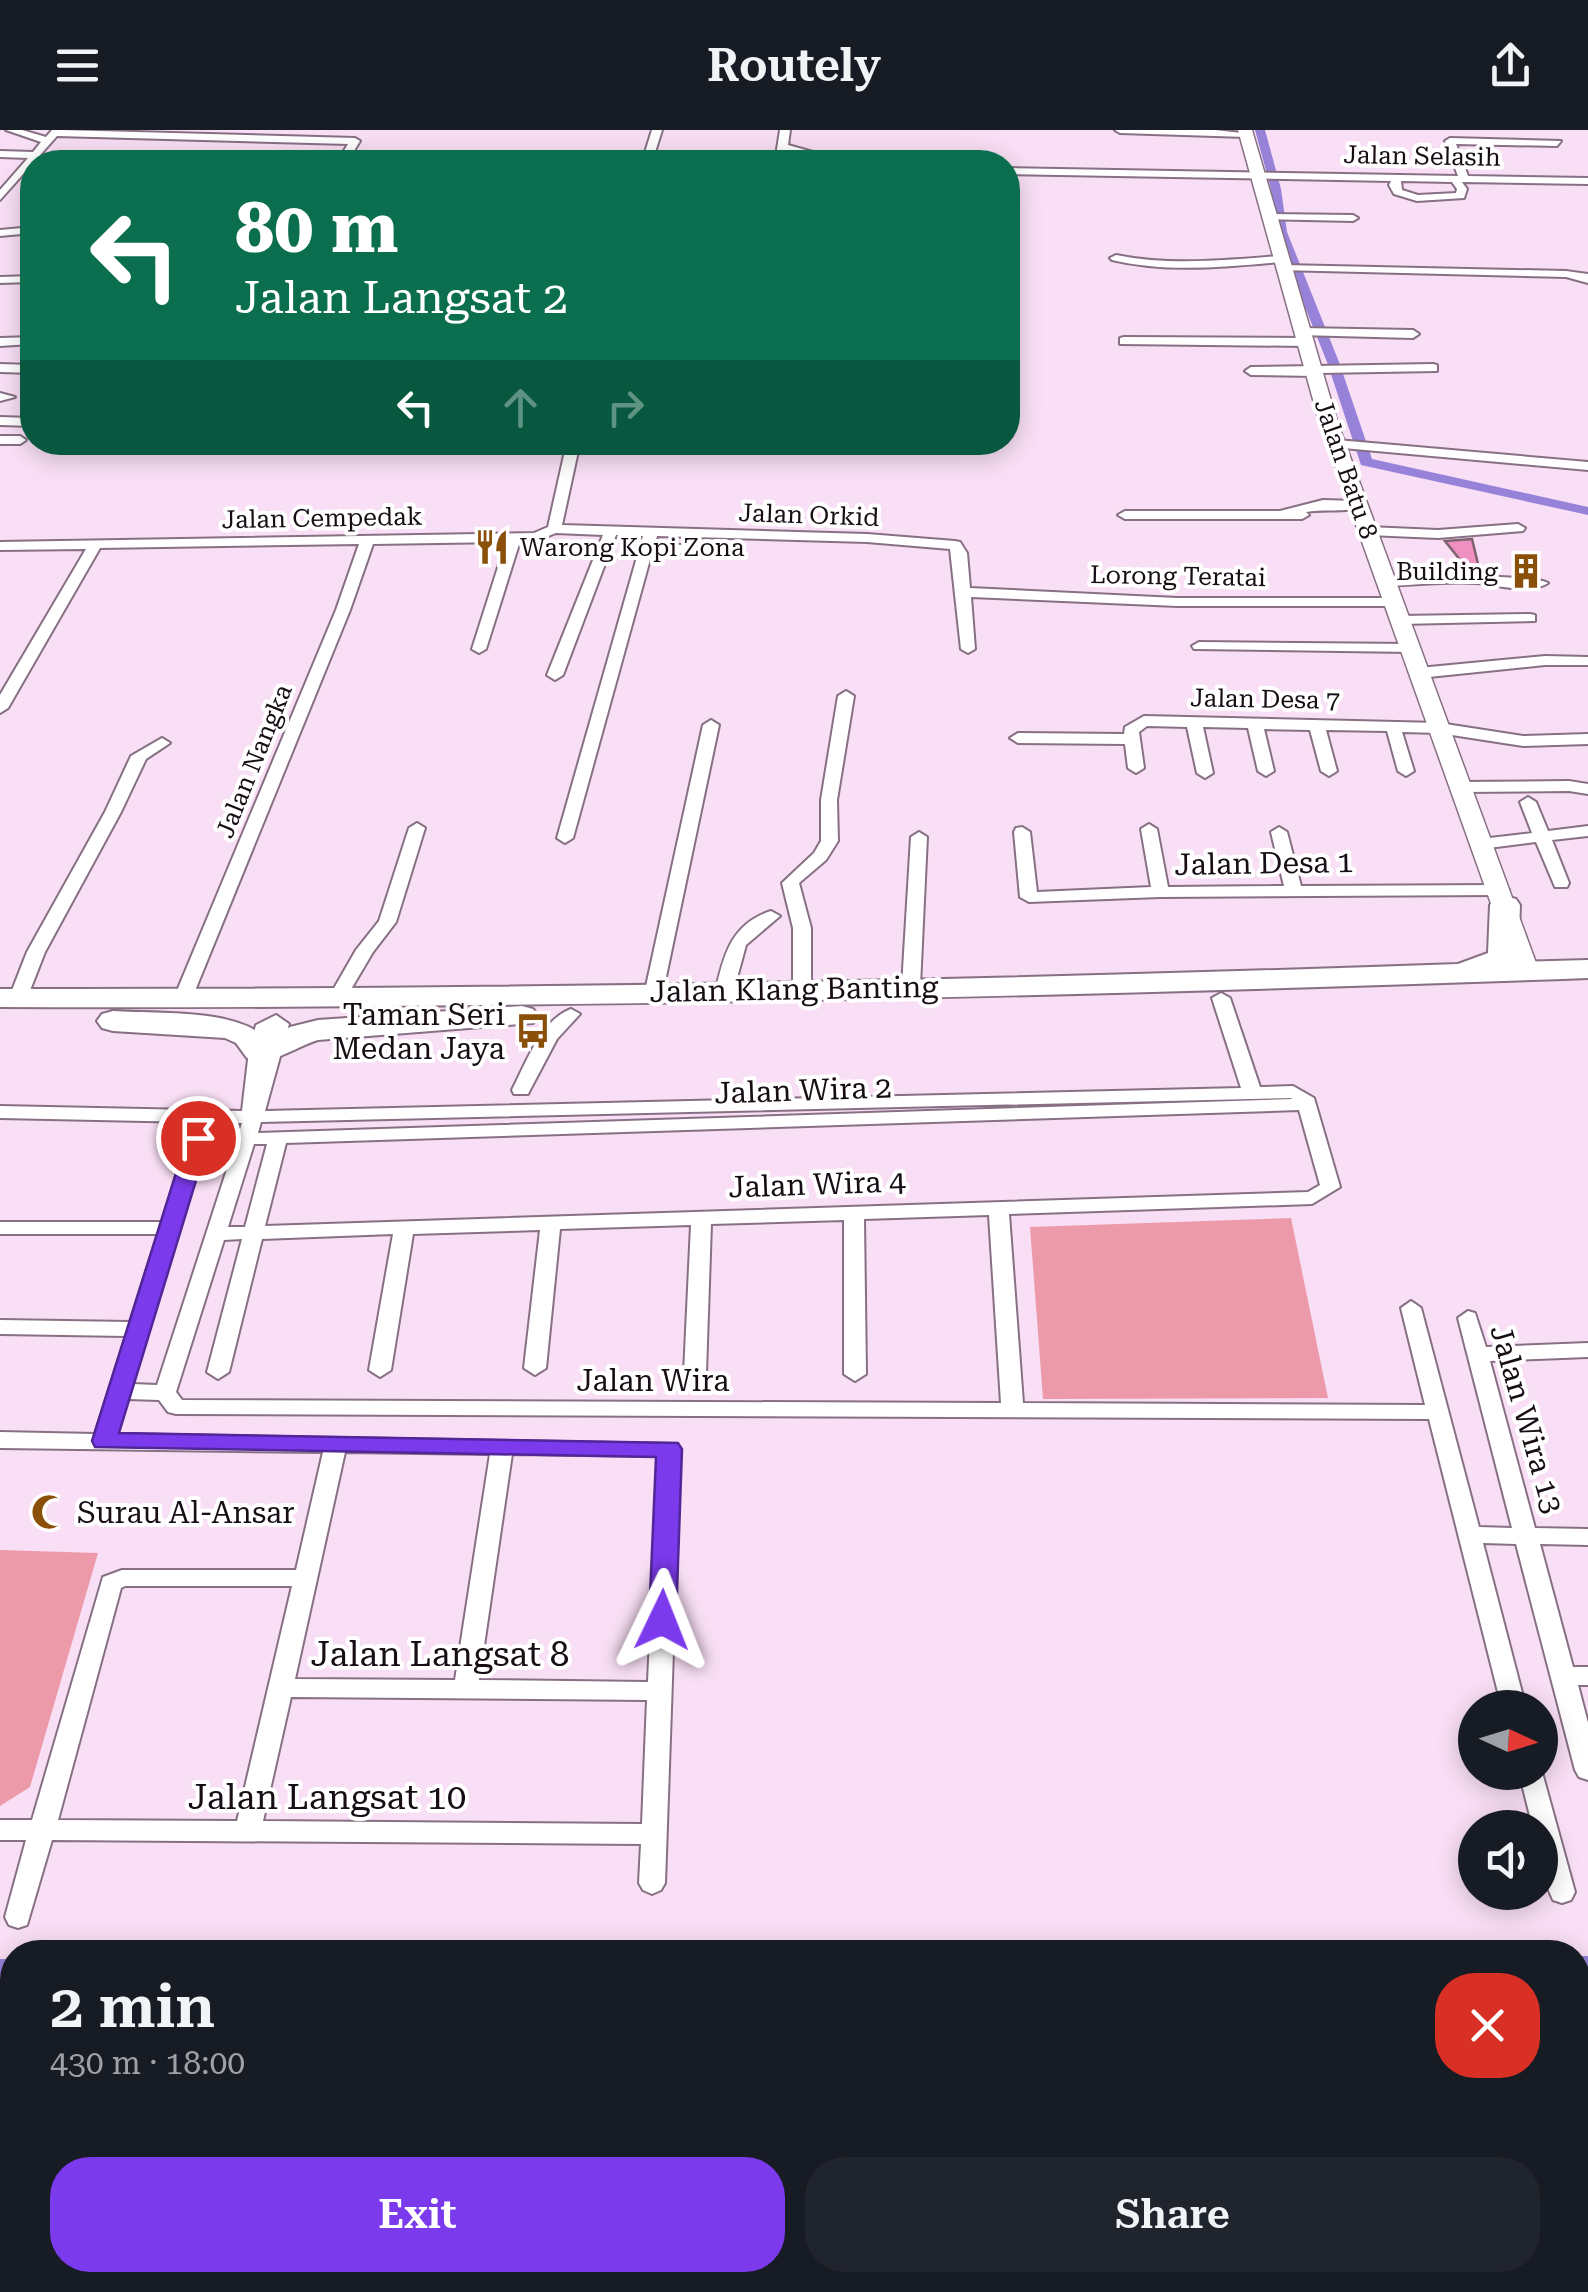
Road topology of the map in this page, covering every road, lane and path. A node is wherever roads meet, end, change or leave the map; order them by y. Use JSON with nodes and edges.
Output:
{"nodes":[{"id":1,"x":11,"y":130,"type":"edge"},
{"id":2,"x":785,"y":130,"type":"edge"},
{"id":3,"x":1120,"y":130,"type":"edge"},
{"id":4,"x":1246,"y":132,"type":"edge"},
{"id":5,"x":53,"y":135,"type":"edge"},
{"id":6,"x":74,"y":140,"type":"dead end"},
{"id":7,"x":1557,"y":143,"type":"dead end"},
{"id":8,"x":785,"y":148,"type":"joint"},
{"id":9,"x":350,"y":150,"type":"edge"},
{"id":10,"x":793,"y":150,"type":"edge"},
{"id":11,"x":1146,"y":160,"type":"dead end"},
{"id":12,"x":1164,"y":160,"type":"dead end"},
{"id":13,"x":1196,"y":160,"type":"dead end"},
{"id":14,"x":1553,"y":168,"type":"dead end"},
{"id":15,"x":1020,"y":170,"type":"edge"},
{"id":16,"x":1258,"y":171,"type":"junction"},
{"id":17,"x":1396,"y":178,"type":"junction"},
{"id":18,"x":1459,"y":179,"type":"junction"},
{"id":19,"x":1558,"y":181,"type":"junction"},
{"id":20,"x":1588,"y":181,"type":"edge"},
{"id":21,"x":1272,"y":217,"type":"junction"},
{"id":22,"x":1353,"y":218,"type":"dead end"},
{"id":23,"x":1116,"y":258,"type":"dead end"},
{"id":24,"x":1285,"y":264,"type":"junction"},
{"id":25,"x":1588,"y":280,"type":"edge"},
{"id":26,"x":1412,"y":334,"type":"dead end"},
{"id":27,"x":1307,"y":336,"type":"junction"},
{"id":28,"x":1124,"y":341,"type":"dead end"},
{"id":29,"x":1433,"y":368,"type":"dead end"},
{"id":30,"x":1317,"y":370,"type":"junction"},
{"id":31,"x":1252,"y":371,"type":"dead end"},
{"id":32,"x":0,"y":440,"type":"edge"},
{"id":33,"x":20,"y":440,"type":"dead end"},
{"id":34,"x":1345,"y":445,"type":"junction"},
{"id":35,"x":571,"y":455,"type":"edge"},
{"id":36,"x":1588,"y":466,"type":"edge"},
{"id":37,"x":1242,"y":511,"type":"dead end"},
{"id":38,"x":1300,"y":514,"type":"junction"},
{"id":39,"x":1125,"y":515,"type":"dead end"},
{"id":40,"x":1363,"y":518,"type":"junction"},
{"id":41,"x":1518,"y":528,"type":"dead end"},
{"id":42,"x":554,"y":529,"type":"junction"},
{"id":43,"x":612,"y":530,"type":"junction"},
{"id":44,"x":514,"y":537,"type":"junction"},
{"id":45,"x":367,"y":540,"type":"junction"},
{"id":46,"x":649,"y":540,"type":"junction"},
{"id":47,"x":96,"y":544,"type":"junction"},
{"id":48,"x":0,"y":546,"type":"edge"},
{"id":49,"x":714,"y":550,"type":"dead end"},
{"id":50,"x":1386,"y":582,"type":"junction"},
{"id":51,"x":1540,"y":583,"type":"dead end"},
{"id":52,"x":962,"y":592,"type":"junction"},
{"id":53,"x":1396,"y":611,"type":"junction"},
{"id":54,"x":1530,"y":618,"type":"dead end"},
{"id":55,"x":1200,"y":646,"type":"dead end"},
{"id":56,"x":1410,"y":648,"type":"junction"},
{"id":57,"x":479,"y":649,"type":"dead end"},
{"id":58,"x":968,"y":650,"type":"dead end"},
{"id":59,"x":1588,"y":661,"type":"edge"},
{"id":60,"x":1419,"y":673,"type":"junction"},
{"id":61,"x":555,"y":675,"type":"dead end"},
{"id":62,"x":846,"y":696,"type":"dead end"},
{"id":63,"x":0,"y":708,"type":"edge"},
{"id":64,"x":1194,"y":722,"type":"junction"},
{"id":65,"x":1255,"y":724,"type":"junction"},
{"id":66,"x":711,"y":725,"type":"dead end"},
{"id":67,"x":1317,"y":725,"type":"junction"},
{"id":68,"x":1393,"y":727,"type":"junction"},
{"id":69,"x":1439,"y":728,"type":"junction"},
{"id":70,"x":1018,"y":738,"type":"dead end"},
{"id":71,"x":1130,"y":739,"type":"junction"},
{"id":72,"x":1588,"y":739,"type":"edge"},
{"id":73,"x":162,"y":743,"type":"dead end"},
{"id":74,"x":1136,"y":768,"type":"dead end"},
{"id":75,"x":1329,"y":771,"type":"dead end"},
{"id":76,"x":1406,"y":771,"type":"dead end"},
{"id":77,"x":1266,"y":772,"type":"dead end"},
{"id":78,"x":1205,"y":773,"type":"dead end"},
{"id":79,"x":1588,"y":789,"type":"edge"},
{"id":80,"x":1462,"y":792,"type":"junction"},
{"id":81,"x":1528,"y":802,"type":"dead end"},
{"id":82,"x":417,"y":828,"type":"dead end"},
{"id":83,"x":1149,"y":828,"type":"dead end"},
{"id":84,"x":1588,"y":831,"type":"edge"},
{"id":85,"x":1022,"y":832,"type":"dead end"},
{"id":86,"x":1279,"y":832,"type":"dead end"},
{"id":87,"x":919,"y":837,"type":"dead end"},
{"id":88,"x":1542,"y":837,"type":"junction"},
{"id":89,"x":565,"y":838,"type":"dead end"},
{"id":90,"x":1481,"y":844,"type":"junction"},
{"id":91,"x":1562,"y":883,"type":"dead end"},
{"id":92,"x":1294,"y":890,"type":"junction"},
{"id":93,"x":1160,"y":892,"type":"junction"},
{"id":94,"x":1503,"y":898,"type":"junction"},
{"id":95,"x":771,"y":916,"type":"dead end"},
{"id":96,"x":1588,"y":966,"type":"edge"},
{"id":97,"x":1527,"y":971,"type":"junction"},
{"id":98,"x":911,"y":986,"type":"junction"},
{"id":99,"x":1588,"y":987,"type":"edge"},
{"id":100,"x":802,"y":988,"type":"junction"},
{"id":101,"x":1306,"y":988,"type":"junction"},
{"id":102,"x":725,"y":989,"type":"junction"},
{"id":103,"x":654,"y":992,"type":"junction"},
{"id":104,"x":497,"y":996,"type":"junction"},
{"id":105,"x":183,"y":998,"type":"junction"},
{"id":106,"x":338,"y":998,"type":"junction"},
{"id":107,"x":1221,"y":998,"type":"junction"},
{"id":108,"x":119,"y":1000,"type":"junction"},
{"id":109,"x":6,"y":1005,"type":"edge"},
{"id":110,"x":571,"y":1014,"type":"junction"},
{"id":111,"x":270,"y":1040,"type":"junction"},
{"id":112,"x":520,"y":1090,"type":"dead end"},
{"id":113,"x":1252,"y":1092,"type":"junction"},
{"id":114,"x":1300,"y":1099,"type":"junction"},
{"id":115,"x":0,"y":1112,"type":"edge"},
{"id":116,"x":248,"y":1128,"type":"junction"},
{"id":117,"x":198,"y":1138,"type":"dead end"},
{"id":118,"x":278,"y":1138,"type":"junction"},
{"id":119,"x":999,"y":1208,"type":"junction"},
{"id":120,"x":854,"y":1213,"type":"junction"},
{"id":121,"x":701,"y":1218,"type":"junction"},
{"id":122,"x":552,"y":1223,"type":"junction"},
{"id":123,"x":0,"y":1228,"type":"edge"},
{"id":124,"x":170,"y":1228,"type":"junction"},
{"id":125,"x":404,"y":1228,"type":"junction"},
{"id":126,"x":254,"y":1232,"type":"junction"},
{"id":127,"x":216,"y":1234,"type":"junction"},
{"id":128,"x":1411,"y":1308,"type":"dead end"},
{"id":129,"x":1468,"y":1318,"type":"dead end"},
{"id":130,"x":0,"y":1327,"type":"edge"},
{"id":131,"x":139,"y":1329,"type":"junction"},
{"id":132,"x":1588,"y":1350,"type":"edge"},
{"id":133,"x":1477,"y":1354,"type":"junction"},
{"id":134,"x":536,"y":1368,"type":"dead end"},
{"id":135,"x":380,"y":1370,"type":"dead end"},
{"id":136,"x":218,"y":1372,"type":"dead end"},
{"id":137,"x":695,"y":1373,"type":"dead end"},
{"id":138,"x":856,"y":1374,"type":"dead end"},
{"id":139,"x":120,"y":1392,"type":"junction"},
{"id":140,"x":165,"y":1393,"type":"junction"},
{"id":141,"x":1013,"y":1412,"type":"junction"},
{"id":142,"x":1438,"y":1412,"type":"junction"},
{"id":143,"x":0,"y":1440,"type":"edge"},
{"id":144,"x":104,"y":1441,"type":"junction"},
{"id":145,"x":336,"y":1444,"type":"junction"},
{"id":146,"x":502,"y":1447,"type":"junction"},
{"id":147,"x":1469,"y":1535,"type":"junction"},
{"id":148,"x":1528,"y":1536,"type":"junction"},
{"id":149,"x":1588,"y":1537,"type":"edge"},
{"id":150,"x":305,"y":1578,"type":"junction"},
{"id":151,"x":1576,"y":1676,"type":"edge"},
{"id":152,"x":280,"y":1688,"type":"junction"},
{"id":153,"x":466,"y":1689,"type":"junction"},
{"id":154,"x":1509,"y":1690,"type":"edge"},
{"id":155,"x":659,"y":1691,"type":"junction"},
{"id":156,"x":1588,"y":1770,"type":"edge"},
{"id":157,"x":1535,"y":1790,"type":"edge"},
{"id":158,"x":0,"y":1830,"type":"edge"},
{"id":159,"x":40,"y":1830,"type":"junction"},
{"id":160,"x":248,"y":1832,"type":"junction"},
{"id":161,"x":654,"y":1834,"type":"junction"},
{"id":162,"x":652,"y":1883,"type":"dead end"},
{"id":163,"x":1562,"y":1892,"type":"dead end"},
{"id":164,"x":18,"y":1917,"type":"dead end"}],
"edges":[{"from":1,"to":5,"type":"street"},
{"from":2,"to":8,"type":"street"},
{"from":3,"to":4,"type":"street"},
{"from":4,"to":16,"type":"street","name":"Jalan Batu 8"},
{"from":5,"to":6,"type":"street"},
{"from":5,"to":9,"type":"street"},
{"from":7,"to":18,"type":"street"},
{"from":8,"to":10,"type":"street"},
{"from":11,"to":12,"type":"street"},
{"from":13,"to":16,"type":"street"},
{"from":14,"to":19,"type":"street"},
{"from":15,"to":16,"type":"street"},
{"from":16,"to":17,"type":"street","name":"Jalan Selasih"},
{"from":16,"to":21,"type":"street","name":"Jalan Batu 8"},
{"from":17,"to":18,"type":"street","name":"Jalan Selasih"},
{"from":17,"to":18,"type":"street"},
{"from":18,"to":19,"type":"street","name":"Jalan Selasih"},
{"from":19,"to":20,"type":"street","name":"Jalan Selasih"},
{"from":21,"to":22,"type":"street"},
{"from":21,"to":24,"type":"street","name":"Jalan Batu 8"},
{"from":23,"to":24,"type":"street"},
{"from":24,"to":25,"type":"street"},
{"from":24,"to":27,"type":"street","name":"Jalan Batu 8"},
{"from":26,"to":27,"type":"street"},
{"from":27,"to":28,"type":"street"},
{"from":27,"to":30,"type":"street","name":"Jalan Batu 8"},
{"from":29,"to":30,"type":"street"},
{"from":30,"to":31,"type":"street"},
{"from":30,"to":34,"type":"street","name":"Jalan Batu 8"},
{"from":32,"to":33,"type":"street"},
{"from":34,"to":36,"type":"street"},
{"from":34,"to":40,"type":"street","name":"Jalan Batu 8"},
{"from":35,"to":42,"type":"street"},
{"from":37,"to":38,"type":"street"},
{"from":38,"to":39,"type":"street"},
{"from":38,"to":40,"type":"street"},
{"from":40,"to":41,"type":"street"},
{"from":40,"to":50,"type":"street","name":"Jalan Batu 8"},
{"from":42,"to":43,"type":"street","name":"Jalan Orkid"},
{"from":42,"to":44,"type":"street","name":"Jalan Cempedak"},
{"from":43,"to":46,"type":"street","name":"Jalan Orkid"},
{"from":43,"to":61,"type":"street"},
{"from":44,"to":45,"type":"street","name":"Jalan Cempedak"},
{"from":44,"to":57,"type":"street"},
{"from":45,"to":47,"type":"street","name":"Jalan Cempedak"},
{"from":45,"to":105,"type":"street","name":"Jalan Nangka"},
{"from":46,"to":49,"type":"street"},
{"from":46,"to":52,"type":"street","name":"Jalan Orkid"},
{"from":46,"to":89,"type":"street"},
{"from":47,"to":48,"type":"street","name":"Jalan Cempedak"},
{"from":47,"to":63,"type":"street"},
{"from":50,"to":51,"type":"street"},
{"from":50,"to":53,"type":"street","name":"Jalan Batu 8"},
{"from":52,"to":53,"type":"street","name":"Lorong Teratai"},
{"from":52,"to":58,"type":"street","name":"Jalan Orkid"},
{"from":53,"to":54,"type":"street","name":"Lorong Teratai"},
{"from":53,"to":56,"type":"street","name":"Jalan Batu 8"},
{"from":55,"to":56,"type":"street"},
{"from":56,"to":60,"type":"street","name":"Jalan Batu 8"},
{"from":59,"to":60,"type":"street"},
{"from":60,"to":69,"type":"street","name":"Jalan Batu 8"},
{"from":62,"to":100,"type":"street"},
{"from":64,"to":65,"type":"street","name":"Jalan Desa 7"},
{"from":64,"to":71,"type":"street","name":"Jalan Desa 7"},
{"from":64,"to":78,"type":"street"},
{"from":65,"to":67,"type":"street","name":"Jalan Desa 7"},
{"from":65,"to":77,"type":"street"},
{"from":66,"to":103,"type":"street"},
{"from":67,"to":68,"type":"street","name":"Jalan Desa 7"},
{"from":67,"to":75,"type":"street"},
{"from":68,"to":69,"type":"street","name":"Jalan Desa 7"},
{"from":68,"to":76,"type":"street"},
{"from":69,"to":72,"type":"street","name":"Jalan Desa 7"},
{"from":69,"to":80,"type":"street","name":"Jalan Batu 8"},
{"from":70,"to":71,"type":"street"},
{"from":71,"to":74,"type":"street"},
{"from":73,"to":109,"type":"street"},
{"from":79,"to":80,"type":"street"},
{"from":80,"to":90,"type":"street","name":"Jalan Batu 8"},
{"from":81,"to":88,"type":"street"},
{"from":82,"to":106,"type":"street"},
{"from":83,"to":93,"type":"street"},
{"from":84,"to":88,"type":"street"},
{"from":85,"to":93,"type":"street","name":"Jalan Desa 1"},
{"from":86,"to":92,"type":"street"},
{"from":87,"to":98,"type":"street"},
{"from":88,"to":90,"type":"street"},
{"from":88,"to":91,"type":"street"},
{"from":90,"to":94,"type":"street","name":"Jalan Batu 8"},
{"from":92,"to":93,"type":"street","name":"Jalan Desa 1"},
{"from":92,"to":94,"type":"street","name":"Jalan Desa 1"},
{"from":94,"to":96,"type":"highway"},
{"from":94,"to":97,"type":"street","name":"Jalan Batu 8"},
{"from":94,"to":101,"type":"highway"},
{"from":95,"to":102,"type":"street"},
{"from":96,"to":97,"type":"highway"},
{"from":97,"to":99,"type":"highway"},
{"from":97,"to":101,"type":"highway"},
{"from":98,"to":100,"type":"highway","name":"Jalan Klang Banting"},
{"from":98,"to":101,"type":"highway","name":"Jalan Klang Banting"},
{"from":99,"to":101,"type":"highway","name":"Jalan Klang Banting"},
{"from":100,"to":102,"type":"highway","name":"Jalan Klang Banting"},
{"from":101,"to":107,"type":"highway","name":"Jalan Klang Banting"},
{"from":102,"to":103,"type":"highway","name":"Jalan Klang Banting"},
{"from":103,"to":104,"type":"highway","name":"Jalan Klang Banting"},
{"from":104,"to":106,"type":"highway","name":"Jalan Klang Banting"},
{"from":104,"to":111,"type":"highway"},
{"from":105,"to":106,"type":"highway","name":"Jalan Klang Banting"},
{"from":105,"to":108,"type":"highway","name":"Jalan Klang Banting"},
{"from":107,"to":110,"type":"highway","name":"Jalan Klang Banting"},
{"from":107,"to":113,"type":"street"},
{"from":108,"to":109,"type":"highway","name":"Jalan Klang Banting"},
{"from":108,"to":111,"type":"highway"},
{"from":109,"to":111,"type":"highway"},
{"from":110,"to":111,"type":"highway","name":"Jalan Klang Banting"},
{"from":110,"to":112,"type":"street"},
{"from":111,"to":116,"type":"street"},
{"from":113,"to":114,"type":"street"},
{"from":113,"to":116,"type":"street"},
{"from":114,"to":118,"type":"street","name":"Jalan Wira 2"},
{"from":114,"to":119,"type":"street","name":"Jalan Wira 4"},
{"from":115,"to":116,"type":"street"},
{"from":116,"to":118,"type":"street","name":"Jalan Wira 2"},
{"from":116,"to":127,"type":"street"},
{"from":117,"to":124,"type":"street"},
{"from":118,"to":126,"type":"street"},
{"from":119,"to":120,"type":"street","name":"Jalan Wira 4"},
{"from":119,"to":141,"type":"street"},
{"from":120,"to":121,"type":"street","name":"Jalan Wira 4"},
{"from":120,"to":138,"type":"street"},
{"from":121,"to":122,"type":"street","name":"Jalan Wira 4"},
{"from":121,"to":137,"type":"street"},
{"from":122,"to":125,"type":"street","name":"Jalan Wira 4"},
{"from":122,"to":134,"type":"street"},
{"from":123,"to":124,"type":"street"},
{"from":124,"to":131,"type":"street"},
{"from":125,"to":126,"type":"street","name":"Jalan Wira 4"},
{"from":125,"to":135,"type":"street"},
{"from":126,"to":127,"type":"street","name":"Jalan Wira 4"},
{"from":126,"to":136,"type":"street"},
{"from":127,"to":140,"type":"street"},
{"from":128,"to":142,"type":"street"},
{"from":129,"to":133,"type":"street","name":"Jalan Wira 13"},
{"from":130,"to":131,"type":"street"},
{"from":131,"to":139,"type":"street"},
{"from":132,"to":133,"type":"street"},
{"from":133,"to":148,"type":"street","name":"Jalan Wira 13"},
{"from":139,"to":140,"type":"street","name":"Jalan Wira"},
{"from":139,"to":144,"type":"street"},
{"from":140,"to":141,"type":"street","name":"Jalan Wira"},
{"from":141,"to":142,"type":"street","name":"Jalan Wira"},
{"from":142,"to":147,"type":"street"},
{"from":143,"to":144,"type":"street"},
{"from":144,"to":145,"type":"street"},
{"from":145,"to":146,"type":"street"},
{"from":145,"to":150,"type":"street"},
{"from":146,"to":153,"type":"street"},
{"from":146,"to":155,"type":"street"},
{"from":147,"to":148,"type":"street"},
{"from":147,"to":154,"type":"street"},
{"from":148,"to":149,"type":"street"},
{"from":148,"to":151,"type":"street","name":"Jalan Wira 13"},
{"from":150,"to":152,"type":"street"},
{"from":150,"to":159,"type":"street"},
{"from":151,"to":156,"type":"street","name":"Jalan Wira 13"},
{"from":152,"to":153,"type":"street","name":"Jalan Langsat 8"},
{"from":152,"to":160,"type":"street"},
{"from":153,"to":155,"type":"street","name":"Jalan Langsat 8"},
{"from":155,"to":161,"type":"street"},
{"from":157,"to":163,"type":"street"},
{"from":158,"to":159,"type":"street","name":"Jalan Langsat 10"},
{"from":159,"to":160,"type":"street","name":"Jalan Langsat 10"},
{"from":159,"to":164,"type":"street"},
{"from":160,"to":161,"type":"street","name":"Jalan Langsat 10"},
{"from":161,"to":162,"type":"street"}]}
